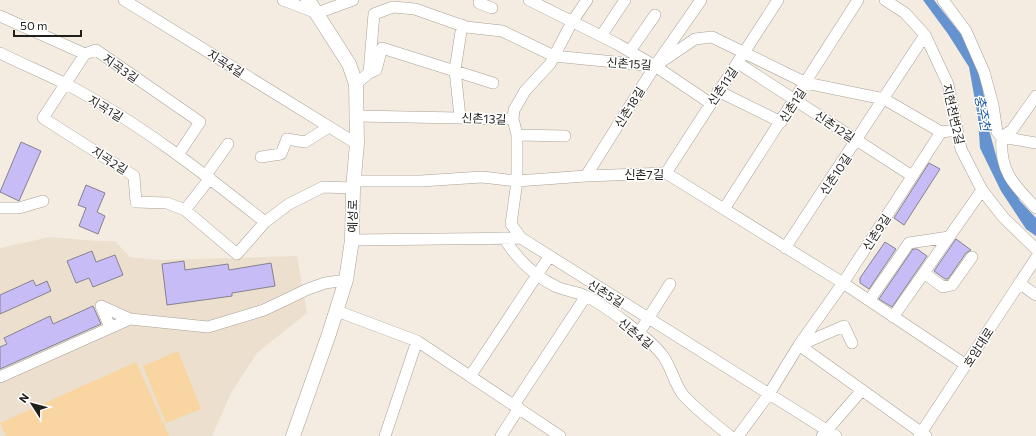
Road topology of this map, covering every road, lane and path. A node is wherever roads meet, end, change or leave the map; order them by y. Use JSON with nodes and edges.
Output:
{"nodes":[{"id":1,"x":283,"y":0,"type":"edge"},
{"id":2,"x":308,"y":0,"type":"edge"},
{"id":3,"x":353,"y":0,"type":"edge"},
{"id":4,"x":480,"y":0,"type":"edge"},
{"id":5,"x":587,"y":0,"type":"edge"},
{"id":6,"x":626,"y":0,"type":"edge"},
{"id":7,"x":700,"y":0,"type":"edge"},
{"id":8,"x":778,"y":0,"type":"edge"},
{"id":9,"x":858,"y":0,"type":"edge"},
{"id":10,"x":885,"y":0,"type":"edge"},
{"id":11,"x":943,"y":0,"type":"edge"},
{"id":12,"x":127,"y":1,"type":"edge"},
{"id":13,"x":532,"y":1,"type":"edge"},
{"id":14,"x":341,"y":2,"type":"edge"},
{"id":15,"x":492,"y":8,"type":"dead end"},
{"id":16,"x":317,"y":13,"type":"junction"},
{"id":17,"x":655,"y":15,"type":"dead end"},
{"id":18,"x":0,"y":16,"type":"edge"},
{"id":19,"x":572,"y":22,"type":"junction"},
{"id":20,"x":462,"y":25,"type":"junction"},
{"id":21,"x":925,"y":35,"type":"junction"},
{"id":22,"x":601,"y":36,"type":"junction"},
{"id":23,"x":630,"y":51,"type":"junction"},
{"id":24,"x":0,"y":53,"type":"edge"},
{"id":25,"x":744,"y":53,"type":"junction"},
{"id":26,"x":85,"y":54,"type":"junction"},
{"id":27,"x":554,"y":56,"type":"junction"},
{"id":28,"x":738,"y":63,"type":"junction"},
{"id":29,"x":655,"y":66,"type":"junction"},
{"id":30,"x":455,"y":70,"type":"junction"},
{"id":31,"x":369,"y":73,"type":"junction"},
{"id":32,"x":493,"y":83,"type":"dead end"},
{"id":33,"x":806,"y":83,"type":"junction"},
{"id":34,"x":356,"y":84,"type":"junction"},
{"id":35,"x":66,"y":85,"type":"junction"},
{"id":36,"x":718,"y":91,"type":"junction"},
{"id":37,"x":1036,"y":96,"type":"edge"},
{"id":38,"x":884,"y":99,"type":"junction"},
{"id":39,"x":795,"y":100,"type":"junction"},
{"id":40,"x":710,"y":103,"type":"junction"},
{"id":41,"x":357,"y":116,"type":"junction"},
{"id":42,"x":460,"y":117,"type":"junction"},
{"id":43,"x":513,"y":119,"type":"junction"},
{"id":44,"x":781,"y":122,"type":"junction"},
{"id":45,"x":329,"y":127,"type":"junction"},
{"id":46,"x":958,"y":130,"type":"junction"},
{"id":47,"x":941,"y":132,"type":"junction"},
{"id":48,"x":517,"y":135,"type":"junction"},
{"id":49,"x":565,"y":136,"type":"dead end"},
{"id":50,"x":1002,"y":137,"type":"junction"},
{"id":51,"x":856,"y":141,"type":"junction"},
{"id":52,"x":1036,"y":143,"type":"edge"},
{"id":53,"x":228,"y":144,"type":"dead end"},
{"id":54,"x":357,"y":144,"type":"junction"},
{"id":55,"x":178,"y":155,"type":"junction"},
{"id":56,"x":261,"y":157,"type":"dead end"},
{"id":57,"x":666,"y":173,"type":"junction"},
{"id":58,"x":208,"y":176,"type":"junction"},
{"id":59,"x":586,"y":176,"type":"junction"},
{"id":60,"x":912,"y":176,"type":"junction"},
{"id":61,"x":517,"y":181,"type":"junction"},
{"id":62,"x":353,"y":184,"type":"junction"},
{"id":63,"x":982,"y":190,"type":"junction"},
{"id":64,"x":43,"y":201,"type":"dead end"},
{"id":65,"x":0,"y":208,"type":"edge"},
{"id":66,"x":1036,"y":208,"type":"edge"},
{"id":67,"x":724,"y":209,"type":"junction"},
{"id":68,"x":185,"y":210,"type":"junction"},
{"id":69,"x":266,"y":222,"type":"junction"},
{"id":70,"x":949,"y":237,"type":"junction"},
{"id":71,"x":504,"y":238,"type":"junction"},
{"id":72,"x":521,"y":238,"type":"junction"},
{"id":73,"x":352,"y":240,"type":"junction"},
{"id":74,"x":785,"y":248,"type":"junction"},
{"id":75,"x":1036,"y":249,"type":"edge"},
{"id":76,"x":549,"y":257,"type":"junction"},
{"id":77,"x":972,"y":257,"type":"dead end"},
{"id":78,"x":1036,"y":258,"type":"edge"},
{"id":79,"x":924,"y":273,"type":"junction"},
{"id":80,"x":537,"y":275,"type":"junction"},
{"id":81,"x":346,"y":280,"type":"junction"},
{"id":82,"x":843,"y":283,"type":"junction"},
{"id":83,"x":1019,"y":283,"type":"junction"},
{"id":84,"x":670,"y":284,"type":"dead end"},
{"id":85,"x":873,"y":295,"type":"dead end"},
{"id":86,"x":1036,"y":295,"type":"edge"},
{"id":87,"x":586,"y":296,"type":"junction"},
{"id":88,"x":337,"y":311,"type":"junction"},
{"id":89,"x":893,"y":317,"type":"junction"},
{"id":90,"x":130,"y":319,"type":"junction"},
{"id":91,"x":648,"y":319,"type":"junction"},
{"id":92,"x":110,"y":328,"type":"junction"},
{"id":93,"x":639,"y":333,"type":"junction"},
{"id":94,"x":417,"y":341,"type":"junction"},
{"id":95,"x":852,"y":343,"type":"dead end"},
{"id":96,"x":799,"y":345,"type":"junction"},
{"id":97,"x":966,"y":365,"type":"junction"},
{"id":98,"x":471,"y":375,"type":"junction"},
{"id":99,"x":0,"y":377,"type":"edge"},
{"id":100,"x":862,"y":390,"type":"junction"},
{"id":101,"x":769,"y":394,"type":"junction"},
{"id":102,"x":521,"y":412,"type":"junction"},
{"id":103,"x":829,"y":434,"type":"edge"},
{"id":104,"x":922,"y":435,"type":"edge"},
{"id":105,"x":293,"y":436,"type":"edge"},
{"id":106,"x":385,"y":436,"type":"edge"},
{"id":107,"x":501,"y":436,"type":"edge"},
{"id":108,"x":560,"y":436,"type":"edge"},
{"id":109,"x":730,"y":436,"type":"edge"},
{"id":110,"x":738,"y":436,"type":"edge"}],
"edges":[{"from":1,"to":16,"type":"street"},
{"from":2,"to":16,"type":"main road","name":"예성로"},
{"from":3,"to":14,"type":"street"},
{"from":4,"to":15,"type":"street"},
{"from":5,"to":19,"type":"street"},
{"from":6,"to":22,"type":"street"},
{"from":7,"to":29,"type":"street","name":"신촌18길"},
{"from":8,"to":25,"type":"street","name":"신촌11길"},
{"from":9,"to":33,"type":"street","name":"신촌1길"},
{"from":10,"to":21,"type":"street","name":"지현천변2길"},
{"from":11,"to":50,"type":"street"},
{"from":12,"to":45,"type":"street","name":"지곡4길"},
{"from":13,"to":19,"type":"street"},
{"from":14,"to":16,"type":"street"},
{"from":16,"to":34,"type":"main road","name":"예성로"},
{"from":17,"to":23,"type":"street"},
{"from":18,"to":26,"type":"street","name":"지곡3길"},
{"from":19,"to":22,"type":"street"},
{"from":19,"to":27,"type":"street"},
{"from":20,"to":27,"type":"street","name":"신촌15길"},
{"from":20,"to":30,"type":"street"},
{"from":20,"to":31,"type":"street","name":"신촌15길"},
{"from":21,"to":38,"type":"street","name":"신촌10길"},
{"from":21,"to":46,"type":"street","name":"지현천변2길"},
{"from":22,"to":23,"type":"street"},
{"from":23,"to":29,"type":"street"},
{"from":24,"to":35,"type":"street","name":"지곡1길"},
{"from":25,"to":28,"type":"street","name":"신촌11길"},
{"from":25,"to":29,"type":"street","name":"신촌15길"},
{"from":25,"to":33,"type":"street","name":"신촌15길"},
{"from":26,"to":35,"type":"street"},
{"from":26,"to":55,"type":"street","name":"지곡3길"},
{"from":27,"to":29,"type":"street","name":"신촌15길"},
{"from":27,"to":43,"type":"street"},
{"from":28,"to":36,"type":"street","name":"신촌11길"},
{"from":28,"to":39,"type":"street","name":"신촌12길"},
{"from":29,"to":40,"type":"street"},
{"from":29,"to":59,"type":"street","name":"신촌18길"},
{"from":30,"to":31,"type":"street"},
{"from":30,"to":32,"type":"street"},
{"from":30,"to":42,"type":"street"},
{"from":31,"to":34,"type":"street"},
{"from":33,"to":38,"type":"street","name":"신촌15길"},
{"from":33,"to":39,"type":"street","name":"신촌1길"},
{"from":34,"to":41,"type":"main road","name":"예성로"},
{"from":35,"to":55,"type":"street","name":"지곡1길"},
{"from":35,"to":68,"type":"street","name":"지곡2길"},
{"from":36,"to":40,"type":"street","name":"신촌11길"},
{"from":36,"to":44,"type":"street"},
{"from":37,"to":50,"type":"street"},
{"from":38,"to":47,"type":"street","name":"신촌15길"},
{"from":38,"to":51,"type":"street","name":"신촌10길"},
{"from":39,"to":44,"type":"street","name":"신촌1길"},
{"from":39,"to":51,"type":"street","name":"신촌12길"},
{"from":40,"to":57,"type":"street","name":"신촌11길"},
{"from":41,"to":42,"type":"street","name":"신촌13길"},
{"from":41,"to":54,"type":"main road","name":"예성로"},
{"from":42,"to":43,"type":"street","name":"신촌13길"},
{"from":43,"to":48,"type":"street","name":"신촌13길"},
{"from":44,"to":67,"type":"street","name":"신촌1길"},
{"from":45,"to":54,"type":"street","name":"지곡4길"},
{"from":45,"to":56,"type":"street"},
{"from":46,"to":47,"type":"street"},
{"from":46,"to":63,"type":"street","name":"지현천변2길"},
{"from":47,"to":60,"type":"street","name":"신촌9길"},
{"from":48,"to":49,"type":"street"},
{"from":48,"to":61,"type":"street","name":"신촌13길"},
{"from":50,"to":52,"type":"street"},
{"from":50,"to":66,"type":"street"},
{"from":51,"to":60,"type":"street","name":"신촌12길"},
{"from":51,"to":74,"type":"street","name":"신촌10길"},
{"from":53,"to":58,"type":"street"},
{"from":54,"to":62,"type":"main road","name":"예성로"},
{"from":55,"to":58,"type":"street","name":"지곡1길"},
{"from":57,"to":59,"type":"street","name":"신촌7길"},
{"from":57,"to":67,"type":"street","name":"신촌7길"},
{"from":58,"to":68,"type":"street"},
{"from":58,"to":69,"type":"street","name":"지곡1길"},
{"from":59,"to":61,"type":"street","name":"신촌7길"},
{"from":60,"to":82,"type":"street","name":"신촌9길"},
{"from":61,"to":62,"type":"street","name":"신촌7길"},
{"from":61,"to":72,"type":"street","name":"신촌13길"},
{"from":62,"to":69,"type":"street"},
{"from":62,"to":73,"type":"main road","name":"예성로"},
{"from":63,"to":70,"type":"street"},
{"from":63,"to":75,"type":"street","name":"지현천변2길"},
{"from":64,"to":65,"type":"street"},
{"from":67,"to":74,"type":"street","name":"신촌7길"},
{"from":68,"to":69,"type":"street","name":"지곡2길"},
{"from":70,"to":79,"type":"street"},
{"from":70,"to":85,"type":"street"},
{"from":71,"to":72,"type":"street"},
{"from":71,"to":73,"type":"street"},
{"from":71,"to":80,"type":"street","name":"신촌4길"},
{"from":72,"to":76,"type":"street","name":"신촌5길"},
{"from":73,"to":81,"type":"main road","name":"예성로"},
{"from":74,"to":82,"type":"street","name":"신촌7길"},
{"from":76,"to":80,"type":"street"},
{"from":76,"to":91,"type":"street","name":"신촌5길"},
{"from":77,"to":79,"type":"street"},
{"from":78,"to":83,"type":"street","name":"호암대로"},
{"from":79,"to":89,"type":"street"},
{"from":80,"to":87,"type":"street","name":"신촌4길"},
{"from":80,"to":98,"type":"street"},
{"from":81,"to":88,"type":"main road","name":"예성로"},
{"from":81,"to":90,"type":"street"},
{"from":82,"to":89,"type":"street","name":"신촌7길"},
{"from":82,"to":96,"type":"street","name":"신촌9길"},
{"from":83,"to":86,"type":"street"},
{"from":83,"to":97,"type":"street","name":"호암대로"},
{"from":84,"to":91,"type":"street"},
{"from":87,"to":93,"type":"street","name":"신촌4길"},
{"from":87,"to":102,"type":"street"},
{"from":88,"to":94,"type":"street"},
{"from":88,"to":105,"type":"main road","name":"예성로"},
{"from":89,"to":97,"type":"street","name":"신촌7길"},
{"from":90,"to":92,"type":"street"},
{"from":90,"to":92,"type":"street"},
{"from":91,"to":93,"type":"street"},
{"from":91,"to":101,"type":"street","name":"신촌5길"},
{"from":92,"to":99,"type":"street"},
{"from":93,"to":109,"type":"street","name":"신촌4길"},
{"from":94,"to":98,"type":"street"},
{"from":94,"to":106,"type":"street"},
{"from":95,"to":96,"type":"street"},
{"from":96,"to":100,"type":"street"},
{"from":96,"to":101,"type":"street","name":"신촌9길"},
{"from":97,"to":104,"type":"street","name":"호암대로"},
{"from":98,"to":102,"type":"street"},
{"from":100,"to":103,"type":"street"},
{"from":100,"to":104,"type":"street"},
{"from":101,"to":103,"type":"street","name":"신촌5길"},
{"from":101,"to":110,"type":"street","name":"신촌9길"},
{"from":102,"to":107,"type":"street"},
{"from":102,"to":108,"type":"street"}]}
